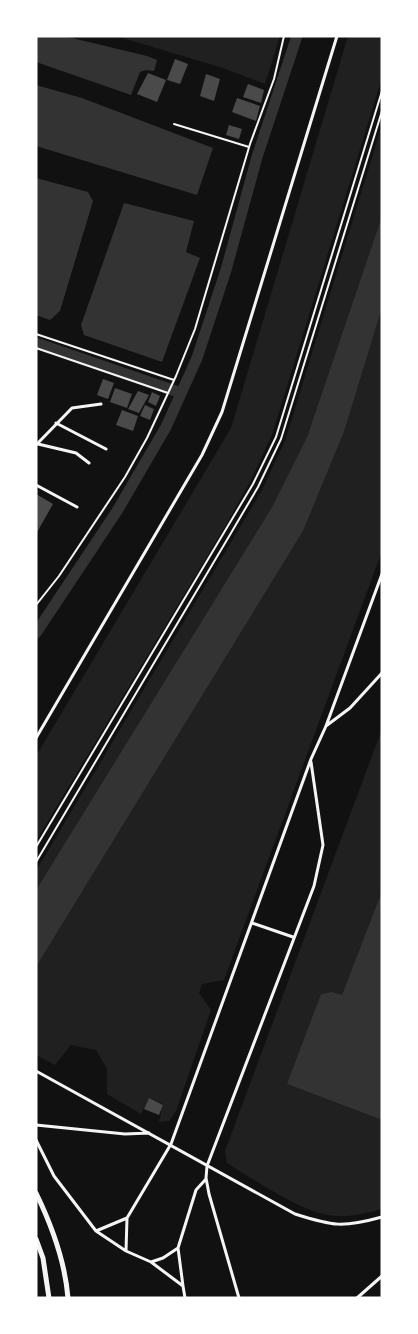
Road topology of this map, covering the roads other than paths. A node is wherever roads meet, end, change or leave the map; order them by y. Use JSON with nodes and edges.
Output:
{"nodes":[{"id":1,"x":337,"y":36,"type":"edge"},
{"id":2,"x":101,"y":404,"type":"dead end"},
{"id":3,"x":56,"y":423,"type":"junction"},
{"id":4,"x":37,"y":444,"type":"edge"},
{"id":5,"x":106,"y":449,"type":"dead end"},
{"id":6,"x":89,"y":463,"type":"dead end"},
{"id":7,"x":36,"y":485,"type":"edge"},
{"id":8,"x":77,"y":506,"type":"dead end"},
{"id":9,"x":382,"y":574,"type":"edge"},
{"id":10,"x":382,"y":673,"type":"edge"},
{"id":11,"x":326,"y":726,"type":"junction"},
{"id":12,"x":36,"y":738,"type":"edge"},
{"id":13,"x":311,"y":759,"type":"junction"},
{"id":14,"x":252,"y":923,"type":"junction"},
{"id":15,"x":293,"y":937,"type":"junction"},
{"id":16,"x":36,"y":1071,"type":"edge"},
{"id":17,"x":36,"y":1125,"type":"edge"},
{"id":18,"x":149,"y":1133,"type":"junction"},
{"id":19,"x":36,"y":1140,"type":"edge"},
{"id":20,"x":171,"y":1144,"type":"junction"},
{"id":21,"x":208,"y":1166,"type":"junction"},
{"id":22,"x":206,"y":1178,"type":"junction"},
{"id":23,"x":36,"y":1193,"type":"edge"},
{"id":24,"x":382,"y":1217,"type":"edge"},
{"id":25,"x":127,"y":1218,"type":"junction"},
{"id":26,"x":96,"y":1231,"type":"junction"},
{"id":27,"x":37,"y":1241,"type":"edge"},
{"id":28,"x":178,"y":1248,"type":"junction"},
{"id":29,"x":126,"y":1251,"type":"junction"},
{"id":30,"x":151,"y":1262,"type":"junction"},
{"id":31,"x":382,"y":1276,"type":"edge"},
{"id":32,"x":183,"y":1286,"type":"junction"},
{"id":33,"x":49,"y":1298,"type":"edge"},
{"id":34,"x":68,"y":1298,"type":"edge"},
{"id":35,"x":185,"y":1298,"type":"edge"},
{"id":36,"x":239,"y":1298,"type":"edge"},
{"id":37,"x":357,"y":1298,"type":"edge"}],
"edges":[{"from":1,"to":12,"type":"lane"},
{"from":2,"to":3,"type":"lane"},
{"from":3,"to":4,"type":"lane"},
{"from":3,"to":5,"type":"lane"},
{"from":4,"to":6,"type":"lane"},
{"from":7,"to":8,"type":"lane"},
{"from":9,"to":11,"type":"lane"},
{"from":10,"to":11,"type":"lane"},
{"from":11,"to":13,"type":"lane"},
{"from":13,"to":14,"type":"lane"},
{"from":13,"to":15,"type":"lane"},
{"from":14,"to":15,"type":"lane"},
{"from":14,"to":20,"type":"lane"},
{"from":15,"to":21,"type":"lane"},
{"from":16,"to":18,"type":"lane"},
{"from":17,"to":18,"type":"lane"},
{"from":18,"to":20,"type":"lane"},
{"from":19,"to":26,"type":"lane"},
{"from":20,"to":21,"type":"lane"},
{"from":20,"to":25,"type":"lane"},
{"from":21,"to":22,"type":"lane"},
{"from":21,"to":24,"type":"lane"},
{"from":22,"to":28,"type":"lane"},
{"from":22,"to":36,"type":"lane"},
{"from":23,"to":34,"type":"street"},
{"from":25,"to":26,"type":"lane"},
{"from":25,"to":29,"type":"lane"},
{"from":26,"to":29,"type":"lane"},
{"from":27,"to":33,"type":"street"},
{"from":28,"to":30,"type":"lane"},
{"from":28,"to":32,"type":"lane"},
{"from":29,"to":30,"type":"lane"},
{"from":30,"to":32,"type":"lane"},
{"from":31,"to":37,"type":"lane"},
{"from":32,"to":35,"type":"lane"}]}
